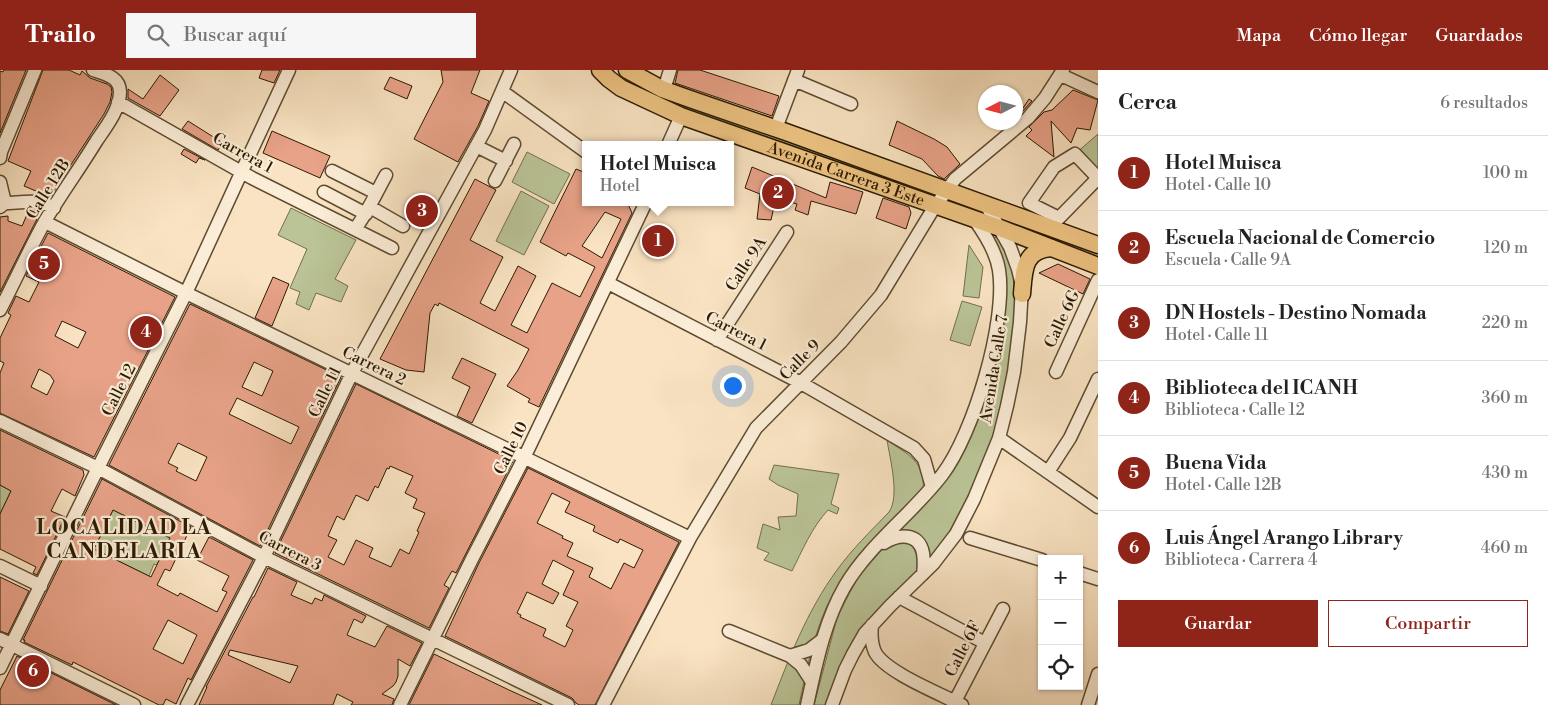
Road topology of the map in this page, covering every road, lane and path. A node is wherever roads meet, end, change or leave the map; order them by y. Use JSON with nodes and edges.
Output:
{"nodes":[{"id":1,"x":35,"y":70,"type":"edge"},
{"id":2,"x":93,"y":70,"type":"edge"},
{"id":3,"x":290,"y":70,"type":"edge"},
{"id":4,"x":511,"y":70,"type":"edge"},
{"id":5,"x":600,"y":70,"type":"edge"},
{"id":6,"x":627,"y":70,"type":"edge"},
{"id":7,"x":670,"y":70,"type":"edge"},
{"id":8,"x":1062,"y":73,"type":"edge"},
{"id":9,"x":796,"y":75,"type":"edge"},
{"id":10,"x":662,"y":89,"type":"junction"},
{"id":11,"x":503,"y":92,"type":"junction"},
{"id":12,"x":1098,"y":92,"type":"edge"},
{"id":13,"x":118,"y":102,"type":"junction"},
{"id":14,"x":850,"y":104,"type":"dead end"},
{"id":15,"x":680,"y":116,"type":"junction"},
{"id":16,"x":776,"y":128,"type":"junction"},
{"id":17,"x":670,"y":141,"type":"edge"},
{"id":18,"x":514,"y":144,"type":"dead end"},
{"id":19,"x":476,"y":146,"type":"junction"},
{"id":20,"x":582,"y":149,"type":"edge"},
{"id":21,"x":0,"y":154,"type":"edge"},
{"id":22,"x":506,"y":161,"type":"junction"},
{"id":23,"x":332,"y":170,"type":"dead end"},
{"id":24,"x":242,"y":171,"type":"junction"},
{"id":25,"x":386,"y":175,"type":"dead end"},
{"id":26,"x":495,"y":181,"type":"dead end"},
{"id":27,"x":0,"y":182,"type":"edge"},
{"id":28,"x":947,"y":189,"type":"junction"},
{"id":29,"x":324,"y":192,"type":"dead end"},
{"id":30,"x":376,"y":193,"type":"junction"},
{"id":31,"x":985,"y":203,"type":"junction"},
{"id":32,"x":2,"y":204,"type":"edge"},
{"id":33,"x":936,"y":205,"type":"junction"},
{"id":34,"x":644,"y":206,"type":"edge"},
{"id":35,"x":54,"y":208,"type":"junction"},
{"id":36,"x":368,"y":210,"type":"junction"},
{"id":37,"x":1059,"y":218,"type":"joint"},
{"id":38,"x":974,"y":219,"type":"junction"},
{"id":39,"x":45,"y":222,"type":"junction"},
{"id":40,"x":402,"y":226,"type":"dead end"},
{"id":41,"x":1000,"y":228,"type":"junction"},
{"id":42,"x":355,"y":229,"type":"junction"},
{"id":43,"x":787,"y":232,"type":"dead end"},
{"id":44,"x":1098,"y":245,"type":"edge"},
{"id":45,"x":392,"y":248,"type":"dead end"},
{"id":46,"x":1051,"y":248,"type":"junction"},
{"id":47,"x":1098,"y":266,"type":"edge"},
{"id":48,"x":1098,"y":280,"type":"edge"},
{"id":49,"x":608,"y":283,"type":"junction"},
{"id":50,"x":186,"y":294,"type":"junction"},
{"id":51,"x":1022,"y":294,"type":"junction"},
{"id":52,"x":0,"y":310,"type":"edge"},
{"id":53,"x":717,"y":340,"type":"junction"},
{"id":54,"x":1056,"y":372,"type":"dead end"},
{"id":55,"x":352,"y":373,"type":"junction"},
{"id":56,"x":1098,"y":379,"type":"edge"},
{"id":57,"x":801,"y":383,"type":"junction"},
{"id":58,"x":0,"y":421,"type":"edge"},
{"id":59,"x":999,"y":438,"type":"junction"},
{"id":60,"x":524,"y":458,"type":"junction"},
{"id":61,"x":98,"y":468,"type":"junction"},
{"id":62,"x":1048,"y":472,"type":"junction"},
{"id":63,"x":932,"y":487,"type":"junction"},
{"id":64,"x":1098,"y":507,"type":"edge"},
{"id":65,"x":690,"y":538,"type":"junction"},
{"id":66,"x":970,"y":538,"type":"dead end"},
{"id":67,"x":876,"y":547,"type":"junction"},
{"id":68,"x":264,"y":557,"type":"junction"},
{"id":69,"x":1038,"y":559,"type":"edge"},
{"id":70,"x":0,"y":566,"type":"edge"},
{"id":71,"x":924,"y":574,"type":"junction"},
{"id":72,"x":1083,"y":574,"type":"edge"},
{"id":73,"x":1098,"y":579,"type":"edge"},
{"id":74,"x":40,"y":586,"type":"junction"},
{"id":75,"x":899,"y":597,"type":"junction"},
{"id":76,"x":1003,"y":609,"type":"dead end"},
{"id":77,"x":872,"y":624,"type":"junction"},
{"id":78,"x":729,"y":631,"type":"dead end"},
{"id":79,"x":432,"y":640,"type":"junction"},
{"id":80,"x":822,"y":640,"type":"junction"},
{"id":81,"x":6,"y":642,"type":"edge"},
{"id":82,"x":985,"y":643,"type":"junction"},
{"id":83,"x":790,"y":656,"type":"junction"},
{"id":84,"x":0,"y":668,"type":"edge"},
{"id":85,"x":1098,"y":674,"type":"edge"},
{"id":86,"x":812,"y":682,"type":"junction"},
{"id":87,"x":1092,"y":703,"type":"edge"},
{"id":88,"x":957,"y":704,"type":"edge"},
{"id":89,"x":134,"y":705,"type":"edge"},
{"id":90,"x":187,"y":705,"type":"edge"},
{"id":91,"x":400,"y":705,"type":"edge"},
{"id":92,"x":568,"y":705,"type":"edge"},
{"id":93,"x":603,"y":705,"type":"edge"},
{"id":94,"x":807,"y":705,"type":"edge"},
{"id":95,"x":832,"y":705,"type":"edge"}],
"edges":[{"from":1,"to":21,"type":"street"},
{"from":2,"to":13,"type":"street","name":"Calle 12B"},
{"from":3,"to":24,"type":"street","name":"Calle 12"},
{"from":4,"to":11,"type":"street","name":"Calle 11"},
{"from":5,"to":15,"type":"main road","name":"Avenida Carrera 3 Este"},
{"from":6,"to":10,"type":"main road","name":"Avenida Carrera 3 Este"},
{"from":7,"to":10,"type":"street"},
{"from":8,"to":12,"type":"street"},
{"from":8,"to":28,"type":"street","name":"Calle 9"},
{"from":9,"to":14,"type":"street"},
{"from":9,"to":16,"type":"street"},
{"from":10,"to":16,"type":"main road","name":"Avenida Carrera 3 Este"},
{"from":11,"to":19,"type":"street","name":"Calle 11"},
{"from":11,"to":20,"type":"street"},
{"from":13,"to":24,"type":"street","name":"Carrera 1"},
{"from":13,"to":35,"type":"street","name":"Calle 12B"},
{"from":15,"to":17,"type":"street"},
{"from":15,"to":33,"type":"main road","name":"Avenida Carrera 3 Este"},
{"from":16,"to":28,"type":"main road","name":"Avenida Carrera 3 Este"},
{"from":18,"to":22,"type":"street"},
{"from":19,"to":22,"type":"street"},
{"from":19,"to":55,"type":"street","name":"Calle 11"},
{"from":22,"to":26,"type":"street"},
{"from":23,"to":30,"type":"street"},
{"from":24,"to":42,"type":"street","name":"Carrera 1"},
{"from":24,"to":50,"type":"street","name":"Calle 12"},
{"from":25,"to":30,"type":"street"},
{"from":27,"to":32,"type":"street"},
{"from":28,"to":31,"type":"main road","name":"Avenida Carrera 3 Este"},
{"from":28,"to":33,"type":"street","name":"Calle 9"},
{"from":29,"to":36,"type":"street"},
{"from":30,"to":36,"type":"street"},
{"from":31,"to":41,"type":"street","name":"Avenida Calle 7"},
{"from":31,"to":44,"type":"main road","name":"Avenida Carrera 3 Este"},
{"from":32,"to":35,"type":"street"},
{"from":33,"to":38,"type":"main road","name":"Avenida Carrera 3 Este"},
{"from":33,"to":57,"type":"street","name":"Calle 9"},
{"from":34,"to":49,"type":"street","name":"Calle 10"},
{"from":35,"to":39,"type":"street","name":"Calle 12B"},
{"from":36,"to":40,"type":"street"},
{"from":36,"to":42,"type":"street"},
{"from":37,"to":37,"type":"street"},
{"from":38,"to":41,"type":"main road","name":"Avenida Carrera 3 Este"},
{"from":38,"to":63,"type":"street","name":"Avenida Calle 7"},
{"from":39,"to":50,"type":"street","name":"Carrera 2"},
{"from":39,"to":52,"type":"street","name":"Calle 12B"},
{"from":41,"to":46,"type":"main road","name":"Avenida Carrera 3 Este"},
{"from":41,"to":51,"type":"street","name":"Avenida Calle 7"},
{"from":42,"to":45,"type":"street","name":"Carrera 1"},
{"from":43,"to":53,"type":"street","name":"Calle 9A"},
{"from":46,"to":47,"type":"main road","name":"Avenida Carrera 3 Este"},
{"from":46,"to":51,"type":"main road"},
{"from":48,"to":54,"type":"street","name":"Calle 6G"},
{"from":49,"to":53,"type":"street","name":"Carrera 1"},
{"from":49,"to":60,"type":"street","name":"Calle 10"},
{"from":50,"to":55,"type":"street","name":"Carrera 2"},
{"from":50,"to":61,"type":"street","name":"Calle 12"},
{"from":51,"to":59,"type":"street","name":"Avenida Calle 7"},
{"from":53,"to":57,"type":"street","name":"Carrera 1"},
{"from":55,"to":60,"type":"street","name":"Carrera 2"},
{"from":55,"to":68,"type":"street","name":"Calle 11"},
{"from":56,"to":62,"type":"street"},
{"from":57,"to":63,"type":"street","name":"Carrera 1"},
{"from":57,"to":65,"type":"street","name":"Calle 9"},
{"from":58,"to":61,"type":"street","name":"Carrera 3"},
{"from":59,"to":62,"type":"street"},
{"from":59,"to":71,"type":"street","name":"Avenida Calle 7"},
{"from":60,"to":65,"type":"street","name":"Carrera 2"},
{"from":60,"to":79,"type":"street","name":"Calle 10"},
{"from":61,"to":68,"type":"street","name":"Carrera 3"},
{"from":61,"to":74,"type":"street","name":"Calle 12"},
{"from":62,"to":64,"type":"street"},
{"from":63,"to":67,"type":"street","name":"Avenida Calle 7"},
{"from":65,"to":93,"type":"street","name":"Calle 9"},
{"from":66,"to":69,"type":"street"},
{"from":67,"to":71,"type":"street"},
{"from":67,"to":80,"type":"street","name":"Avenida Calle 7"},
{"from":68,"to":79,"type":"street","name":"Carrera 3"},
{"from":68,"to":90,"type":"street","name":"Calle 11"},
{"from":70,"to":74,"type":"street"},
{"from":71,"to":75,"type":"street","name":"Avenida Calle 7"},
{"from":72,"to":73,"type":"street"},
{"from":74,"to":81,"type":"street","name":"Calle 12"},
{"from":75,"to":77,"type":"street","name":"Avenida Calle 7"},
{"from":75,"to":82,"type":"street"},
{"from":76,"to":82,"type":"street","name":"Calle 6F"},
{"from":77,"to":88,"type":"street"},
{"from":77,"to":95,"type":"street","name":"Avenida Calle 7"},
{"from":78,"to":83,"type":"street"},
{"from":79,"to":91,"type":"street","name":"Calle 10"},
{"from":79,"to":92,"type":"street","name":"Carrera 3"},
{"from":80,"to":83,"type":"street"},
{"from":80,"to":86,"type":"street","name":"Avenida Calle 7"},
{"from":81,"to":84,"type":"street","name":"Calle 12"},
{"from":81,"to":89,"type":"street"},
{"from":82,"to":88,"type":"street","name":"Calle 6F"},
{"from":83,"to":86,"type":"street"},
{"from":85,"to":87,"type":"street"},
{"from":86,"to":94,"type":"street","name":"Avenida Calle 7"}]}
